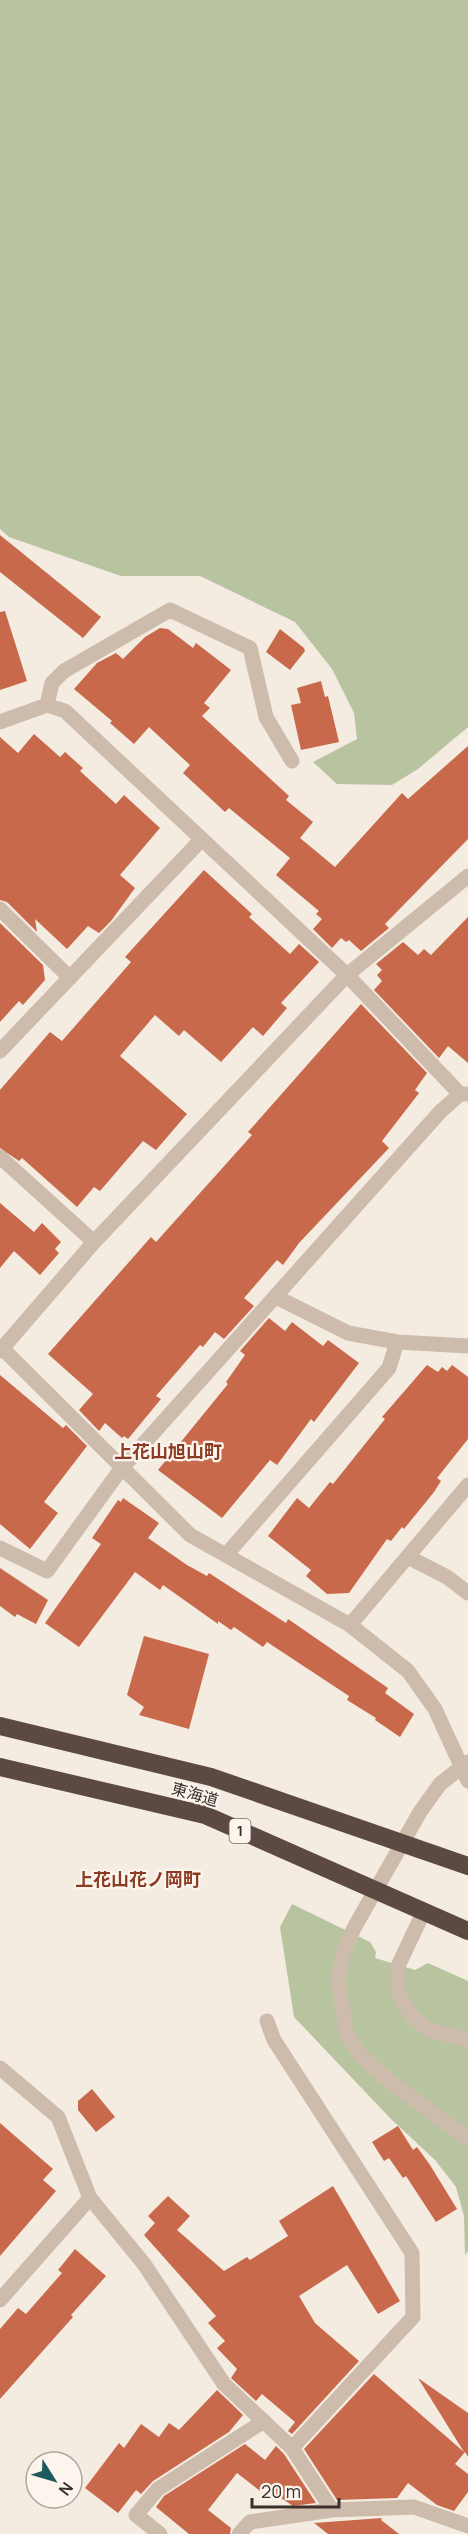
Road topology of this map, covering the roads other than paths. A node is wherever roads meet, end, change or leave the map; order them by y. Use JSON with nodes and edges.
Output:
{"nodes":[{"id":1,"x":47,"y":705,"type":"junction"},
{"id":2,"x":0,"y":722,"type":"edge"},
{"id":3,"x":292,"y":761,"type":"dead end"},
{"id":4,"x":202,"y":839,"type":"junction"},
{"id":5,"x":468,"y":876,"type":"edge"},
{"id":6,"x":0,"y":909,"type":"edge"},
{"id":7,"x":347,"y":975,"type":"junction"},
{"id":8,"x":70,"y":978,"type":"junction"},
{"id":9,"x":0,"y":1051,"type":"edge"},
{"id":10,"x":464,"y":1094,"type":"edge"},
{"id":11,"x":0,"y":1157,"type":"edge"},
{"id":12,"x":94,"y":1242,"type":"junction"},
{"id":13,"x":276,"y":1297,"type":"junction"},
{"id":14,"x":397,"y":1342,"type":"junction"},
{"id":15,"x":468,"y":1346,"type":"edge"},
{"id":16,"x":1,"y":1349,"type":"edge"},
{"id":17,"x":122,"y":1469,"type":"junction"},
{"id":18,"x":468,"y":1485,"type":"edge"},
{"id":19,"x":0,"y":1548,"type":"edge"},
{"id":20,"x":226,"y":1555,"type":"junction"},
{"id":21,"x":408,"y":1557,"type":"junction"},
{"id":22,"x":468,"y":1593,"type":"edge"},
{"id":23,"x":350,"y":1625,"type":"junction"},
{"id":24,"x":0,"y":1726,"type":"edge"},
{"id":25,"x":468,"y":1762,"type":"edge"},
{"id":26,"x":0,"y":1767,"type":"edge"},
{"id":27,"x":468,"y":1781,"type":"edge"},
{"id":28,"x":468,"y":1865,"type":"edge"},
{"id":29,"x":424,"y":1911,"type":"junction"},
{"id":30,"x":468,"y":1931,"type":"edge"},
{"id":31,"x":267,"y":2020,"type":"dead end"},
{"id":32,"x":468,"y":2040,"type":"edge"},
{"id":33,"x":0,"y":2068,"type":"edge"},
{"id":34,"x":468,"y":2139,"type":"edge"},
{"id":35,"x":90,"y":2198,"type":"junction"},
{"id":36,"x":0,"y":2300,"type":"edge"},
{"id":37,"x":264,"y":2421,"type":"junction"},
{"id":38,"x":292,"y":2448,"type":"junction"},
{"id":39,"x":332,"y":2510,"type":"junction"},
{"id":40,"x":468,"y":2526,"type":"edge"},
{"id":41,"x":160,"y":2534,"type":"edge"},
{"id":42,"x":239,"y":2534,"type":"edge"}],
"edges":[{"from":1,"to":2,"type":"street"},
{"from":1,"to":3,"type":"street"},
{"from":1,"to":4,"type":"street"},
{"from":4,"to":7,"type":"street"},
{"from":4,"to":8,"type":"street"},
{"from":5,"to":7,"type":"street"},
{"from":6,"to":8,"type":"street"},
{"from":7,"to":10,"type":"street"},
{"from":7,"to":12,"type":"street"},
{"from":8,"to":9,"type":"street"},
{"from":10,"to":13,"type":"street"},
{"from":11,"to":12,"type":"street"},
{"from":12,"to":16,"type":"street"},
{"from":13,"to":14,"type":"street"},
{"from":13,"to":17,"type":"street"},
{"from":14,"to":15,"type":"street"},
{"from":14,"to":20,"type":"street"},
{"from":16,"to":17,"type":"street"},
{"from":17,"to":19,"type":"street"},
{"from":17,"to":20,"type":"street"},
{"from":18,"to":21,"type":"street"},
{"from":20,"to":23,"type":"street"},
{"from":21,"to":22,"type":"street"},
{"from":21,"to":23,"type":"street"},
{"from":23,"to":27,"type":"street"},
{"from":24,"to":28,"type":"highway","name":"東海道"},
{"from":25,"to":34,"type":"street"},
{"from":26,"to":29,"type":"highway","name":"東海道","number":"1"},
{"from":29,"to":30,"type":"highway","name":"東海道","number":"1"},
{"from":29,"to":32,"type":"street"},
{"from":31,"to":38,"type":"street"},
{"from":33,"to":35,"type":"street"},
{"from":35,"to":36,"type":"street"},
{"from":35,"to":37,"type":"street"},
{"from":37,"to":38,"type":"street"},
{"from":37,"to":41,"type":"street"},
{"from":38,"to":39,"type":"street"},
{"from":39,"to":40,"type":"street"},
{"from":39,"to":42,"type":"street"}]}
